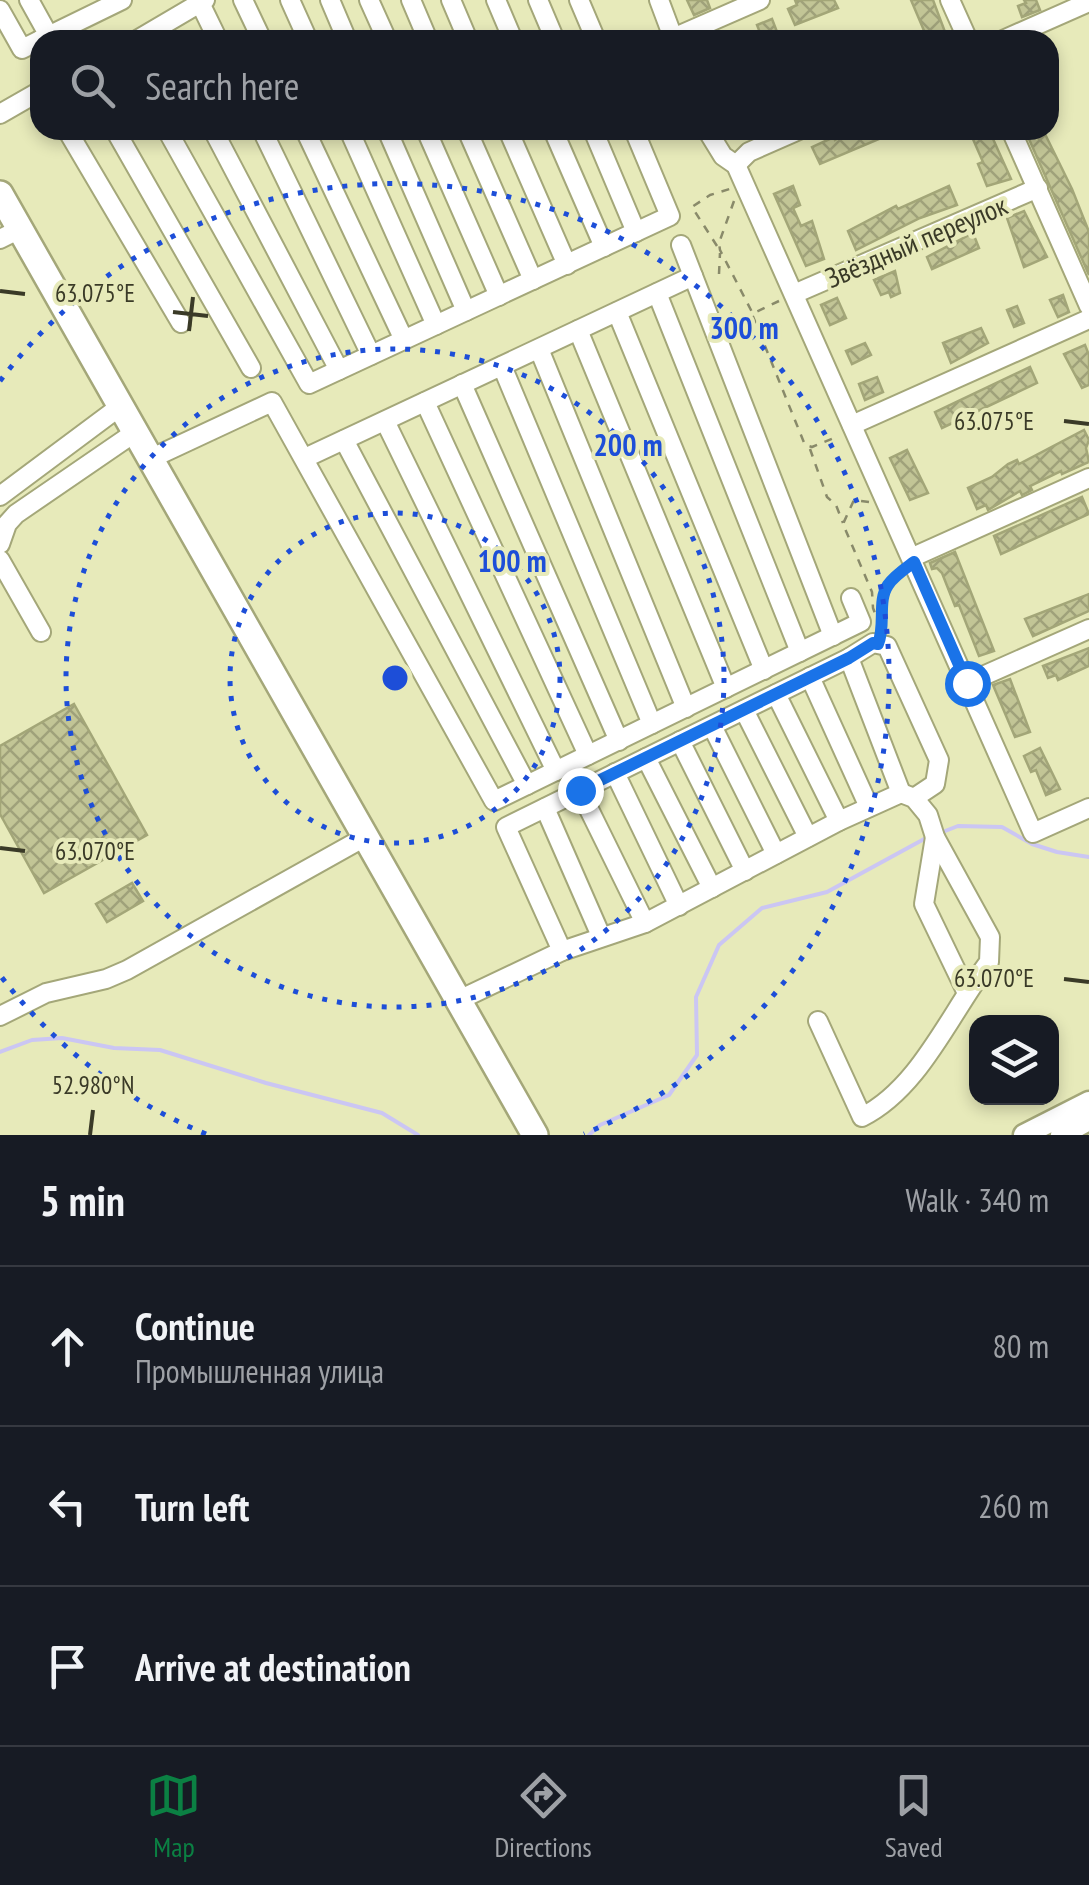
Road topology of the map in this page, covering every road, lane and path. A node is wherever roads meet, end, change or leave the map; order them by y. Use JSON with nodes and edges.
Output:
{"nodes":[{"id":1,"x":29,"y":0,"type":"edge"},
{"id":2,"x":122,"y":0,"type":"edge"},
{"id":3,"x":243,"y":0,"type":"edge"},
{"id":4,"x":290,"y":0,"type":"edge"},
{"id":5,"x":330,"y":0,"type":"edge"},
{"id":6,"x":370,"y":0,"type":"edge"},
{"id":7,"x":411,"y":0,"type":"edge"},
{"id":8,"x":451,"y":0,"type":"edge"},
{"id":9,"x":496,"y":0,"type":"edge"},
{"id":10,"x":538,"y":0,"type":"edge"},
{"id":11,"x":579,"y":0,"type":"edge"},
{"id":12,"x":658,"y":0,"type":"edge"},
{"id":13,"x":760,"y":0,"type":"edge"},
{"id":14,"x":950,"y":0,"type":"edge"},
{"id":15,"x":203,"y":2,"type":"edge"},
{"id":16,"x":1089,"y":2,"type":"edge"},
{"id":17,"x":88,"y":7,"type":"edge"},
{"id":18,"x":0,"y":10,"type":"edge"},
{"id":19,"x":40,"y":30,"type":"edge"},
{"id":20,"x":55,"y":30,"type":"edge"},
{"id":21,"x":168,"y":30,"type":"edge"},
{"id":22,"x":214,"y":30,"type":"edge"},
{"id":23,"x":257,"y":30,"type":"edge"},
{"id":24,"x":304,"y":30,"type":"edge"},
{"id":25,"x":343,"y":30,"type":"edge"},
{"id":26,"x":383,"y":30,"type":"edge"},
{"id":27,"x":424,"y":30,"type":"edge"},
{"id":28,"x":464,"y":30,"type":"edge"},
{"id":29,"x":509,"y":30,"type":"edge"},
{"id":30,"x":551,"y":30,"type":"edge"},
{"id":31,"x":592,"y":30,"type":"edge"},
{"id":32,"x":670,"y":30,"type":"edge"},
{"id":33,"x":693,"y":30,"type":"edge"},
{"id":34,"x":964,"y":30,"type":"edge"},
{"id":35,"x":1026,"y":30,"type":"edge"},
{"id":36,"x":30,"y":45,"type":"edge"},
{"id":37,"x":30,"y":97,"type":"edge"},
{"id":38,"x":0,"y":114,"type":"edge"},
{"id":39,"x":73,"y":140,"type":"edge"},
{"id":40,"x":121,"y":140,"type":"edge"},
{"id":41,"x":174,"y":140,"type":"edge"},
{"id":42,"x":218,"y":140,"type":"edge"},
{"id":43,"x":267,"y":140,"type":"edge"},
{"id":44,"x":309,"y":140,"type":"edge"},
{"id":45,"x":353,"y":140,"type":"edge"},
{"id":46,"x":391,"y":140,"type":"edge"},
{"id":47,"x":430,"y":140,"type":"edge"},
{"id":48,"x":472,"y":140,"type":"edge"},
{"id":49,"x":512,"y":140,"type":"edge"},
{"id":50,"x":556,"y":140,"type":"edge"},
{"id":51,"x":597,"y":140,"type":"edge"},
{"id":52,"x":638,"y":140,"type":"edge"},
{"id":53,"x":713,"y":140,"type":"edge"},
{"id":54,"x":776,"y":140,"type":"edge"},
{"id":55,"x":1016,"y":140,"type":"edge"},
{"id":56,"x":736,"y":165,"type":"junction"},
{"id":57,"x":1038,"y":188,"type":"junction"},
{"id":58,"x":0,"y":194,"type":"edge"},
{"id":59,"x":636,"y":232,"type":"junction"},
{"id":60,"x":10,"y":234,"type":"edge"},
{"id":61,"x":681,"y":245,"type":"dead end"},
{"id":62,"x":604,"y":247,"type":"junction"},
{"id":63,"x":720,"y":250,"type":"junction"},
{"id":64,"x":566,"y":264,"type":"junction"},
{"id":65,"x":718,"y":274,"type":"dead end"},
{"id":66,"x":693,"y":276,"type":"junction"},
{"id":67,"x":533,"y":280,"type":"junction"},
{"id":68,"x":657,"y":293,"type":"junction"},
{"id":69,"x":794,"y":294,"type":"junction"},
{"id":70,"x":499,"y":296,"type":"junction"},
{"id":71,"x":1089,"y":306,"type":"edge"},
{"id":72,"x":466,"y":311,"type":"junction"},
{"id":73,"x":617,"y":312,"type":"junction"},
{"id":74,"x":752,"y":314,"type":"junction"},
{"id":75,"x":1089,"y":319,"type":"edge"},
{"id":76,"x":180,"y":323,"type":"dead end"},
{"id":77,"x":436,"y":325,"type":"junction"},
{"id":78,"x":578,"y":330,"type":"junction"},
{"id":79,"x":404,"y":340,"type":"junction"},
{"id":80,"x":539,"y":349,"type":"junction"},
{"id":81,"x":372,"y":355,"type":"junction"},
{"id":82,"x":502,"y":366,"type":"junction"},
{"id":83,"x":250,"y":368,"type":"dead end"},
{"id":84,"x":339,"y":370,"type":"junction"},
{"id":85,"x":462,"y":384,"type":"junction"},
{"id":86,"x":425,"y":402,"type":"junction"},
{"id":87,"x":122,"y":405,"type":"junction"},
{"id":88,"x":386,"y":420,"type":"junction"},
{"id":89,"x":853,"y":427,"type":"junction"},
{"id":90,"x":137,"y":431,"type":"junction"},
{"id":91,"x":344,"y":440,"type":"junction"},
{"id":92,"x":808,"y":446,"type":"junction"},
{"id":93,"x":152,"y":458,"type":"junction"},
{"id":94,"x":305,"y":458,"type":"junction"},
{"id":95,"x":1089,"y":478,"type":"edge"},
{"id":96,"x":0,"y":496,"type":"edge"},
{"id":97,"x":892,"y":512,"type":"junction"},
{"id":98,"x":843,"y":524,"type":"junction"},
{"id":99,"x":0,"y":544,"type":"edge"},
{"id":100,"x":914,"y":559,"type":"junction"},
{"id":101,"x":0,"y":560,"type":"edge"},
{"id":102,"x":852,"y":598,"type":"dead end"},
{"id":103,"x":1089,"y":629,"type":"edge"},
{"id":104,"x":42,"y":632,"type":"dead end"},
{"id":105,"x":833,"y":636,"type":"junction"},
{"id":106,"x":881,"y":639,"type":"junction"},
{"id":107,"x":800,"y":652,"type":"junction"},
{"id":108,"x":849,"y":658,"type":"junction"},
{"id":109,"x":764,"y":670,"type":"junction"},
{"id":110,"x":810,"y":677,"type":"junction"},
{"id":111,"x":967,"y":683,"type":"junction"},
{"id":112,"x":726,"y":688,"type":"junction"},
{"id":113,"x":776,"y":694,"type":"junction"},
{"id":114,"x":686,"y":708,"type":"junction"},
{"id":115,"x":744,"y":710,"type":"junction"},
{"id":116,"x":652,"y":724,"type":"junction"},
{"id":117,"x":712,"y":726,"type":"junction"},
{"id":118,"x":619,"y":740,"type":"junction"},
{"id":119,"x":680,"y":741,"type":"junction"},
{"id":120,"x":588,"y":755,"type":"junction"},
{"id":121,"x":646,"y":758,"type":"junction"},
{"id":122,"x":556,"y":771,"type":"junction"},
{"id":123,"x":616,"y":773,"type":"junction"},
{"id":124,"x":526,"y":785,"type":"junction"},
{"id":125,"x":580,"y":790,"type":"junction"},
{"id":126,"x":908,"y":796,"type":"junction"},
{"id":127,"x":545,"y":808,"type":"junction"},
{"id":128,"x":869,"y":808,"type":"junction"},
{"id":129,"x":1089,"y":808,"type":"edge"},
{"id":130,"x":838,"y":821,"type":"junction"},
{"id":131,"x":366,"y":837,"type":"junction"},
{"id":132,"x":808,"y":837,"type":"junction"},
{"id":133,"x":935,"y":837,"type":"junction"},
{"id":134,"x":776,"y":854,"type":"junction"},
{"id":135,"x":745,"y":871,"type":"junction"},
{"id":136,"x":712,"y":888,"type":"junction"},
{"id":137,"x":678,"y":906,"type":"junction"},
{"id":138,"x":646,"y":923,"type":"junction"},
{"id":139,"x":601,"y":936,"type":"junction"},
{"id":140,"x":562,"y":950,"type":"junction"},
{"id":141,"x":966,"y":991,"type":"junction"},
{"id":142,"x":460,"y":1000,"type":"junction"},
{"id":143,"x":0,"y":1016,"type":"edge"},
{"id":144,"x":818,"y":1021,"type":"dead end"},
{"id":145,"x":1089,"y":1102,"type":"edge"},
{"id":146,"x":1089,"y":1120,"type":"edge"},
{"id":147,"x":535,"y":1135,"type":"edge"},
{"id":148,"x":1024,"y":1135,"type":"edge"},
{"id":149,"x":1061,"y":1135,"type":"edge"}],
"edges":[{"from":1,"to":19,"type":"lane"},
{"from":2,"to":17,"type":"lane"},
{"from":3,"to":23,"type":"lane"},
{"from":4,"to":24,"type":"lane"},
{"from":5,"to":25,"type":"lane"},
{"from":6,"to":26,"type":"lane"},
{"from":7,"to":27,"type":"lane"},
{"from":8,"to":28,"type":"lane"},
{"from":9,"to":29,"type":"lane"},
{"from":10,"to":30,"type":"lane"},
{"from":11,"to":31,"type":"lane"},
{"from":12,"to":32,"type":"lane"},
{"from":13,"to":33,"type":"lane"},
{"from":14,"to":34,"type":"lane"},
{"from":15,"to":21,"type":"lane"},
{"from":15,"to":22,"type":"lane"},
{"from":16,"to":35,"type":"lane"},
{"from":17,"to":20,"type":"lane"},
{"from":18,"to":36,"type":"lane"},
{"from":37,"to":38,"type":"lane"},
{"from":39,"to":76,"type":"lane"},
{"from":40,"to":83,"type":"lane"},
{"from":41,"to":84,"type":"lane"},
{"from":42,"to":84,"type":"lane"},
{"from":43,"to":81,"type":"lane"},
{"from":44,"to":79,"type":"lane"},
{"from":45,"to":77,"type":"lane"},
{"from":46,"to":72,"type":"lane"},
{"from":47,"to":70,"type":"lane"},
{"from":48,"to":67,"type":"lane"},
{"from":49,"to":64,"type":"lane"},
{"from":50,"to":62,"type":"lane"},
{"from":51,"to":59,"type":"lane"},
{"from":52,"to":59,"type":"lane"},
{"from":53,"to":56,"type":"lane"},
{"from":54,"to":56,"type":"lane"},
{"from":55,"to":57,"type":"lane"},
{"from":56,"to":69,"type":"lane"},
{"from":57,"to":69,"type":"lane","name":"Звёздный переулок"},
{"from":57,"to":71,"type":"lane"},
{"from":58,"to":60,"type":"highway"},
{"from":59,"to":62,"type":"lane"},
{"from":60,"to":87,"type":"highway"},
{"from":61,"to":66,"type":"lane"},
{"from":62,"to":64,"type":"lane"},
{"from":63,"to":63,"type":"path"},
{"from":63,"to":65,"type":"path"},
{"from":63,"to":74,"type":"path"},
{"from":64,"to":67,"type":"lane"},
{"from":66,"to":68,"type":"lane"},
{"from":66,"to":105,"type":"lane"},
{"from":67,"to":70,"type":"lane"},
{"from":68,"to":73,"type":"lane"},
{"from":68,"to":107,"type":"lane"},
{"from":69,"to":74,"type":"path"},
{"from":69,"to":89,"type":"lane"},
{"from":70,"to":72,"type":"lane"},
{"from":72,"to":77,"type":"lane"},
{"from":73,"to":78,"type":"lane"},
{"from":73,"to":109,"type":"lane"},
{"from":74,"to":92,"type":"path"},
{"from":75,"to":89,"type":"lane"},
{"from":77,"to":79,"type":"lane"},
{"from":78,"to":80,"type":"lane"},
{"from":78,"to":112,"type":"lane"},
{"from":79,"to":81,"type":"lane"},
{"from":80,"to":82,"type":"lane"},
{"from":80,"to":114,"type":"lane"},
{"from":81,"to":84,"type":"lane"},
{"from":82,"to":85,"type":"lane"},
{"from":82,"to":116,"type":"lane"},
{"from":85,"to":86,"type":"lane"},
{"from":85,"to":118,"type":"lane"},
{"from":86,"to":88,"type":"lane"},
{"from":86,"to":120,"type":"lane"},
{"from":87,"to":90,"type":"highway"},
{"from":87,"to":96,"type":"lane"},
{"from":88,"to":91,"type":"lane"},
{"from":88,"to":122,"type":"lane"},
{"from":89,"to":92,"type":"path"},
{"from":89,"to":97,"type":"lane"},
{"from":90,"to":93,"type":"highway"},
{"from":90,"to":99,"type":"lane"},
{"from":91,"to":94,"type":"lane"},
{"from":91,"to":124,"type":"lane"},
{"from":92,"to":98,"type":"path"},
{"from":93,"to":94,"type":"lane"},
{"from":93,"to":131,"type":"highway"},
{"from":94,"to":124,"type":"lane"},
{"from":95,"to":100,"type":"lane"},
{"from":97,"to":98,"type":"path"},
{"from":97,"to":100,"type":"lane"},
{"from":98,"to":106,"type":"path"},
{"from":100,"to":106,"type":"path"},
{"from":100,"to":111,"type":"lane"},
{"from":101,"to":104,"type":"lane"},
{"from":102,"to":105,"type":"lane"},
{"from":103,"to":111,"type":"lane"},
{"from":105,"to":107,"type":"lane"},
{"from":106,"to":108,"type":"lane"},
{"from":106,"to":126,"type":"lane"},
{"from":107,"to":109,"type":"lane"},
{"from":108,"to":110,"type":"lane"},
{"from":108,"to":126,"type":"lane"},
{"from":109,"to":112,"type":"lane"},
{"from":110,"to":113,"type":"lane"},
{"from":110,"to":128,"type":"lane"},
{"from":111,"to":129,"type":"lane"},
{"from":112,"to":114,"type":"lane"},
{"from":113,"to":115,"type":"lane"},
{"from":113,"to":130,"type":"lane"},
{"from":114,"to":116,"type":"lane"},
{"from":115,"to":117,"type":"lane"},
{"from":115,"to":132,"type":"lane"},
{"from":116,"to":118,"type":"lane"},
{"from":117,"to":119,"type":"lane"},
{"from":117,"to":134,"type":"lane"},
{"from":118,"to":120,"type":"lane"},
{"from":119,"to":121,"type":"lane"},
{"from":119,"to":135,"type":"lane"},
{"from":120,"to":122,"type":"lane"},
{"from":121,"to":123,"type":"lane"},
{"from":121,"to":136,"type":"lane"},
{"from":122,"to":124,"type":"lane"},
{"from":123,"to":125,"type":"lane"},
{"from":123,"to":137,"type":"lane"},
{"from":125,"to":127,"type":"lane"},
{"from":125,"to":138,"type":"lane"},
{"from":126,"to":128,"type":"lane"},
{"from":126,"to":133,"type":"lane"},
{"from":127,"to":139,"type":"lane"},
{"from":127,"to":140,"type":"lane"},
{"from":128,"to":130,"type":"lane"},
{"from":130,"to":132,"type":"lane"},
{"from":131,"to":142,"type":"highway"},
{"from":131,"to":143,"type":"lane"},
{"from":132,"to":134,"type":"lane"},
{"from":133,"to":141,"type":"lane"},
{"from":133,"to":141,"type":"lane"},
{"from":134,"to":135,"type":"lane"},
{"from":135,"to":136,"type":"lane"},
{"from":136,"to":137,"type":"lane"},
{"from":137,"to":138,"type":"lane"},
{"from":138,"to":139,"type":"lane"},
{"from":139,"to":140,"type":"lane"},
{"from":140,"to":142,"type":"lane"},
{"from":141,"to":144,"type":"lane"},
{"from":142,"to":147,"type":"highway"},
{"from":145,"to":148,"type":"main road"},
{"from":146,"to":149,"type":"main road"}]}
